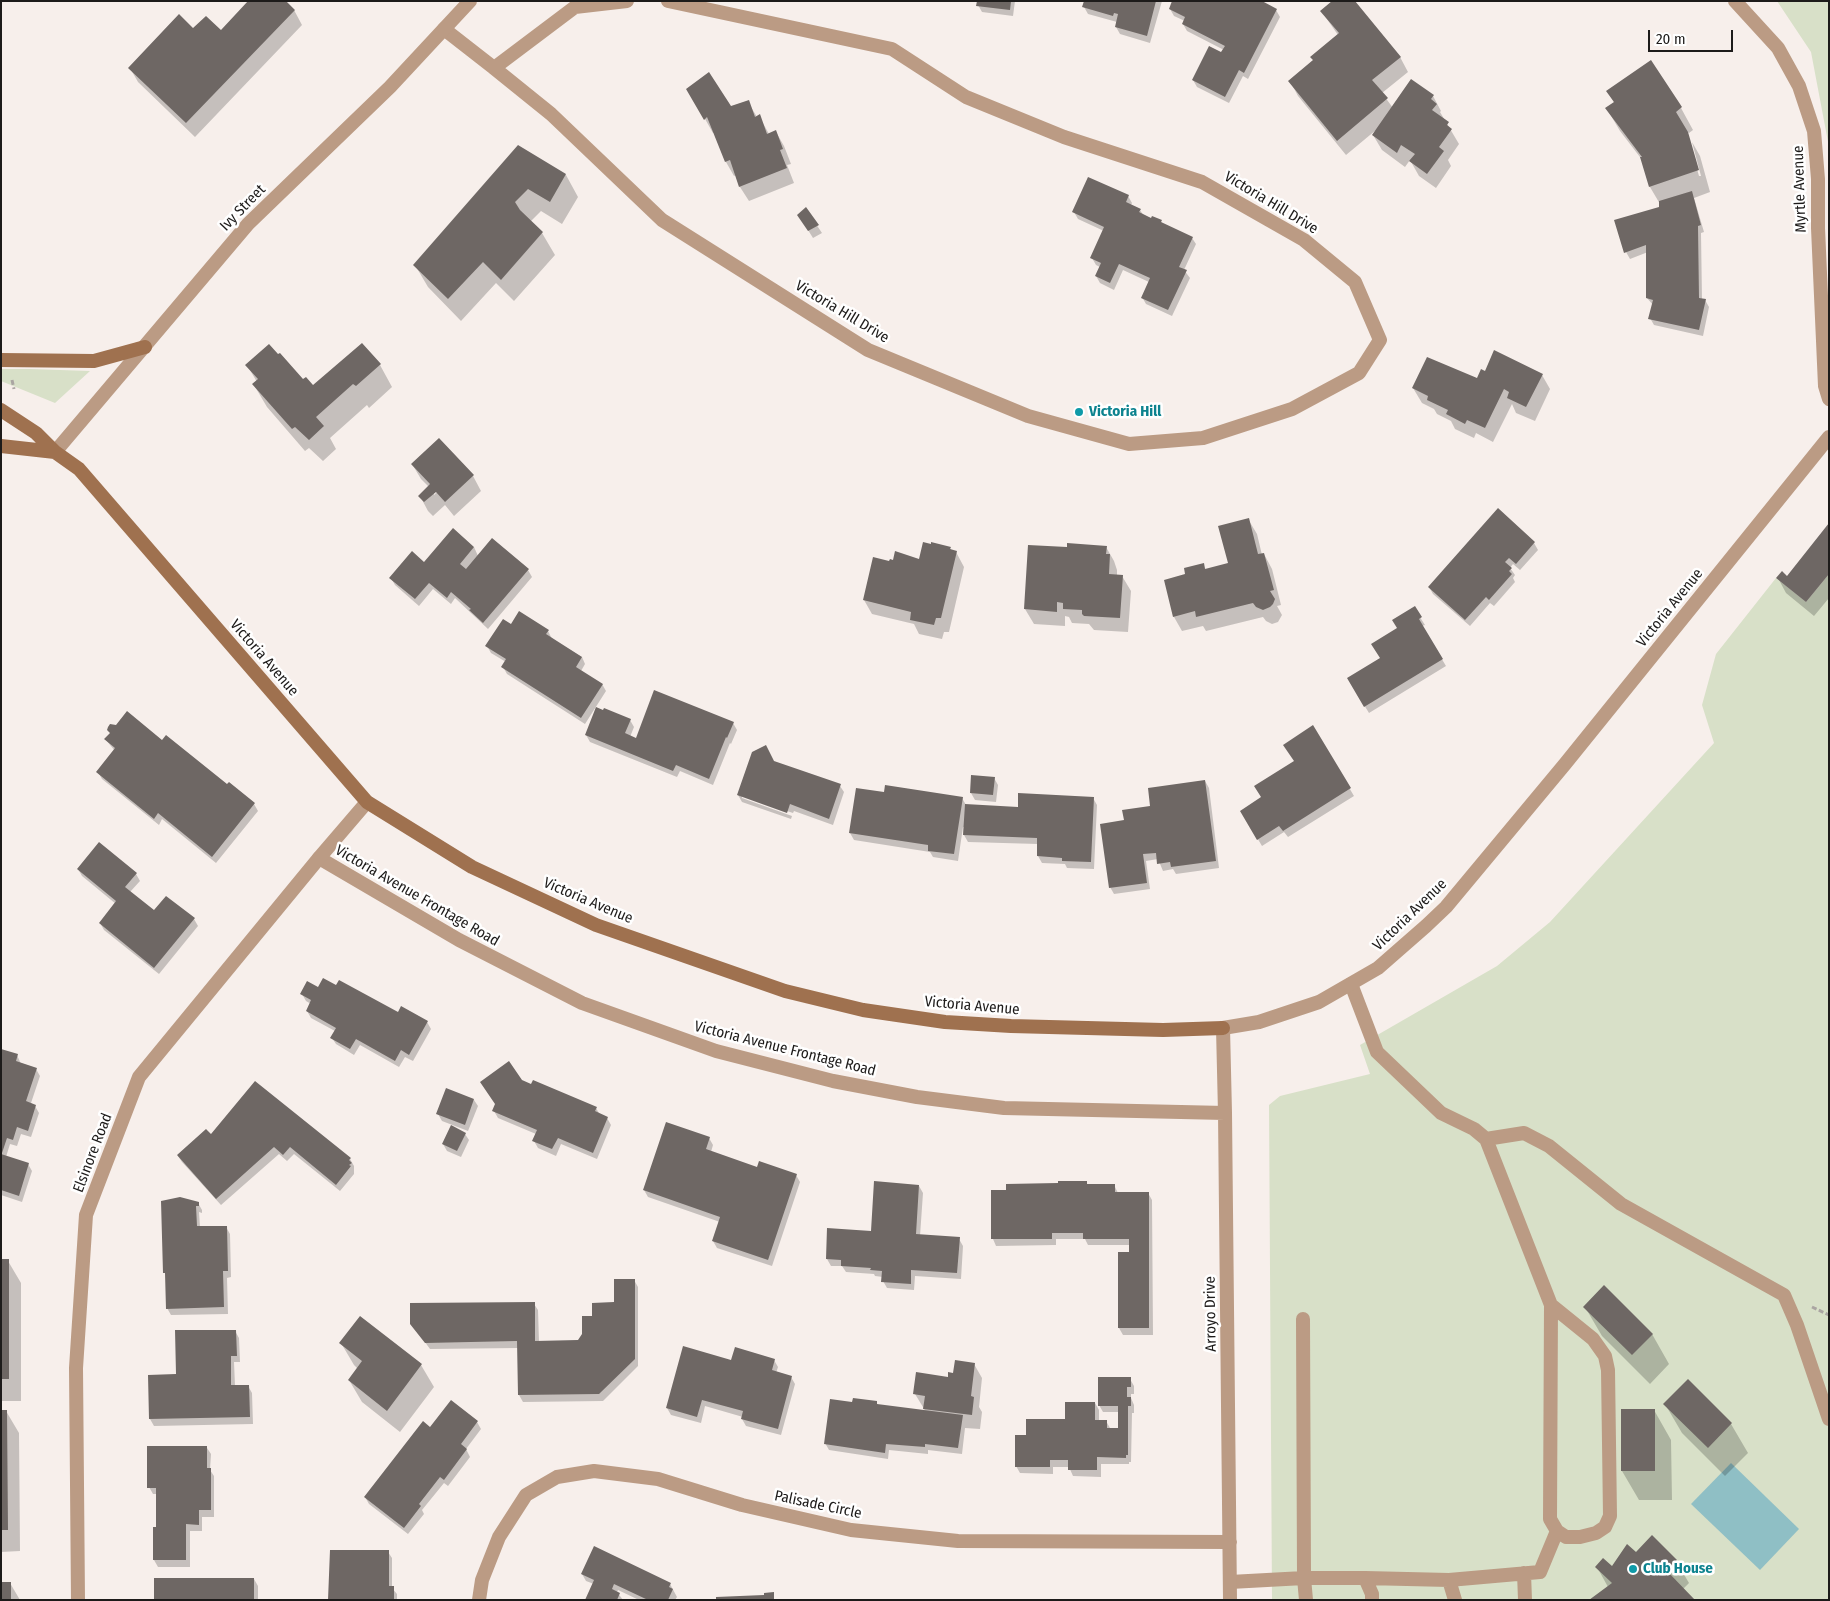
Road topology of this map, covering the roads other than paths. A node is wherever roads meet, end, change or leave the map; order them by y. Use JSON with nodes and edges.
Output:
{"nodes":[{"id":1,"x":470,"y":1,"type":"edge"},
{"id":2,"x":627,"y":1,"type":"edge"},
{"id":3,"x":668,"y":1,"type":"edge"},
{"id":4,"x":1735,"y":1,"type":"edge"},
{"id":5,"x":444,"y":29,"type":"junction"},
{"id":6,"x":494,"y":68,"type":"junction"},
{"id":7,"x":145,"y":347,"type":"junction"},
{"id":8,"x":1,"y":360,"type":"edge"},
{"id":9,"x":1829,"y":399,"type":"edge"},
{"id":10,"x":1,"y":410,"type":"edge"},
{"id":11,"x":1829,"y":437,"type":"edge"},
{"id":12,"x":1,"y":446,"type":"edge"},
{"id":13,"x":55,"y":452,"type":"junction"},
{"id":14,"x":368,"y":802,"type":"junction"},
{"id":15,"x":319,"y":858,"type":"junction"},
{"id":16,"x":1351,"y":984,"type":"junction"},
{"id":17,"x":1223,"y":1028,"type":"junction"},
{"id":18,"x":1226,"y":1113,"type":"junction"},
{"id":19,"x":1486,"y":1139,"type":"junction"},
{"id":20,"x":1551,"y":1305,"type":"junction"},
{"id":21,"x":1303,"y":1319,"type":"dead end"},
{"id":22,"x":1829,"y":1419,"type":"edge"},
{"id":23,"x":1557,"y":1531,"type":"junction"},
{"id":24,"x":1230,"y":1542,"type":"junction"},
{"id":25,"x":1524,"y":1573,"type":"junction"},
{"id":26,"x":1304,"y":1578,"type":"junction"},
{"id":27,"x":1365,"y":1578,"type":"junction"},
{"id":28,"x":1449,"y":1580,"type":"junction"},
{"id":29,"x":1230,"y":1582,"type":"junction"},
{"id":30,"x":78,"y":1600,"type":"edge"},
{"id":31,"x":479,"y":1600,"type":"edge"},
{"id":32,"x":1230,"y":1600,"type":"edge"},
{"id":33,"x":1306,"y":1600,"type":"edge"},
{"id":34,"x":1372,"y":1600,"type":"edge"},
{"id":35,"x":1454,"y":1600,"type":"edge"},
{"id":36,"x":1524,"y":1600,"type":"edge"}],
"edges":[{"from":1,"to":5,"type":"street","name":"Ivy Street"},
{"from":2,"to":6,"type":"street"},
{"from":3,"to":6,"type":"street","name":"Victoria Hill Drive"},
{"from":4,"to":9,"type":"street","name":"Myrtle Avenue"},
{"from":5,"to":6,"type":"street","name":"Victoria Hill Drive"},
{"from":5,"to":7,"type":"street","name":"Ivy Street"},
{"from":7,"to":8,"type":"main road"},
{"from":7,"to":13,"type":"street","name":"Ivy Street"},
{"from":10,"to":13,"type":"main road","name":"Victoria Avenue"},
{"from":11,"to":16,"type":"street","name":"Victoria Avenue"},
{"from":12,"to":13,"type":"main road","name":"Victoria Avenue"},
{"from":13,"to":14,"type":"main road","name":"Victoria Avenue"},
{"from":14,"to":15,"type":"street","name":"Elsinore Road"},
{"from":14,"to":17,"type":"main road","name":"Victoria Avenue"},
{"from":15,"to":18,"type":"street","name":"Victoria Avenue Frontage Road"},
{"from":15,"to":30,"type":"street","name":"Elsinore Road"},
{"from":16,"to":17,"type":"street","name":"Victoria Avenue"},
{"from":16,"to":19,"type":"street"},
{"from":17,"to":18,"type":"street","name":"Arroyo Drive"},
{"from":18,"to":24,"type":"street","name":"Arroyo Drive"},
{"from":19,"to":20,"type":"street"},
{"from":19,"to":22,"type":"street"},
{"from":20,"to":23,"type":"street"},
{"from":20,"to":23,"type":"street"},
{"from":21,"to":26,"type":"street"},
{"from":23,"to":25,"type":"street"},
{"from":24,"to":29,"type":"street","name":"Arroyo Drive"},
{"from":24,"to":31,"type":"street","name":"Palisade Circle"},
{"from":25,"to":28,"type":"street"},
{"from":25,"to":36,"type":"street"},
{"from":26,"to":27,"type":"street"},
{"from":26,"to":29,"type":"street"},
{"from":26,"to":33,"type":"street"},
{"from":27,"to":28,"type":"street"},
{"from":27,"to":34,"type":"street"},
{"from":28,"to":35,"type":"street"},
{"from":29,"to":32,"type":"street","name":"Arroyo Drive"}]}
